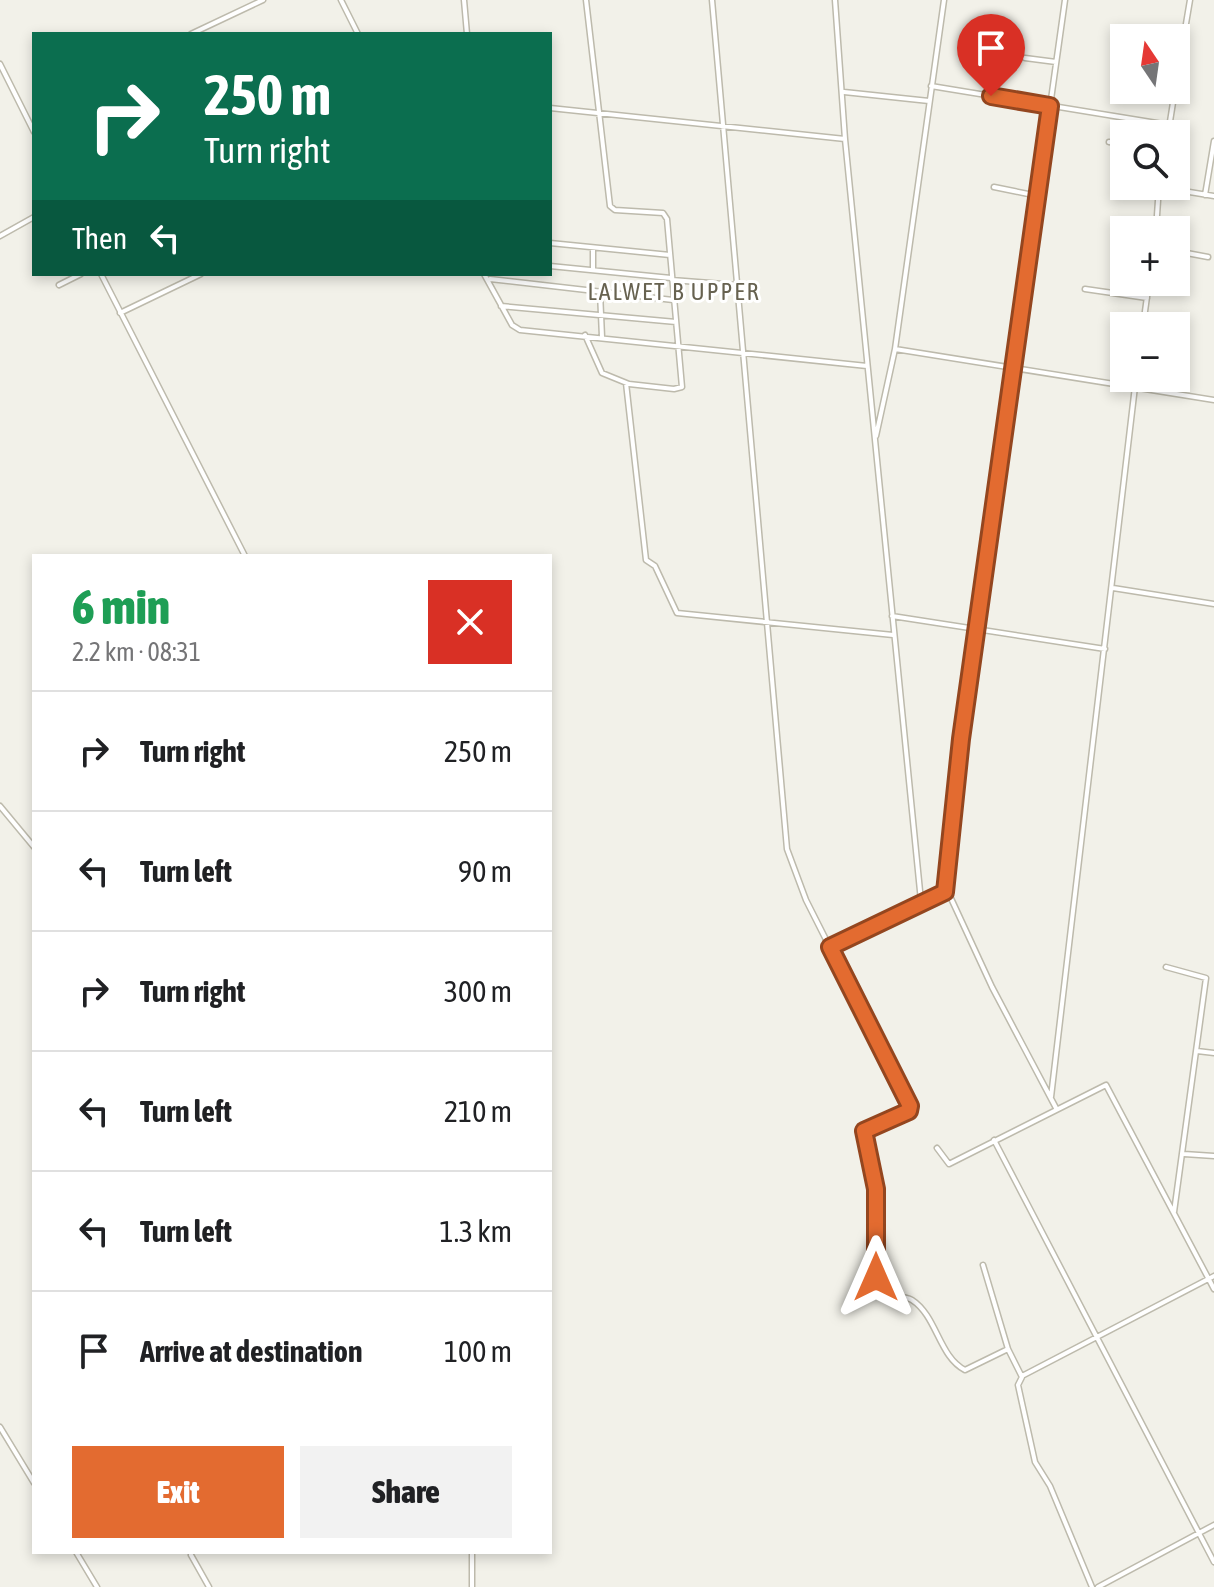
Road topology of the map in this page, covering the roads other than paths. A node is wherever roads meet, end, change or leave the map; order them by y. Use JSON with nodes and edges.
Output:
{"nodes":[{"id":1,"x":263,"y":0,"type":"edge"},
{"id":2,"x":341,"y":0,"type":"edge"},
{"id":3,"x":464,"y":0,"type":"edge"},
{"id":4,"x":586,"y":0,"type":"edge"},
{"id":5,"x":712,"y":0,"type":"edge"},
{"id":6,"x":835,"y":0,"type":"edge"},
{"id":7,"x":944,"y":0,"type":"edge"},
{"id":8,"x":1065,"y":0,"type":"edge"},
{"id":9,"x":1190,"y":0,"type":"edge"},
{"id":10,"x":1186,"y":24,"type":"edge"},
{"id":11,"x":195,"y":32,"type":"edge"},
{"id":12,"x":357,"y":32,"type":"edge"},
{"id":13,"x":467,"y":32,"type":"edge"},
{"id":14,"x":1025,"y":58,"type":"dead end"},
{"id":15,"x":1056,"y":62,"type":"junction"},
{"id":16,"x":0,"y":64,"type":"edge"},
{"id":17,"x":931,"y":86,"type":"junction"},
{"id":18,"x":844,"y":92,"type":"junction"},
{"id":19,"x":929,"y":101,"type":"junction"},
{"id":20,"x":1050,"y":106,"type":"junction"},
{"id":21,"x":552,"y":108,"type":"edge"},
{"id":22,"x":598,"y":112,"type":"junction"},
{"id":23,"x":1138,"y":120,"type":"edge"},
{"id":24,"x":722,"y":126,"type":"junction"},
{"id":25,"x":32,"y":128,"type":"edge"},
{"id":26,"x":845,"y":139,"type":"junction"},
{"id":27,"x":1214,"y":141,"type":"edge"},
{"id":28,"x":994,"y":187,"type":"dead end"},
{"id":29,"x":1190,"y":192,"type":"edge"},
{"id":30,"x":1205,"y":195,"type":"junction"},
{"id":31,"x":1038,"y":196,"type":"junction"},
{"id":32,"x":1214,"y":196,"type":"edge"},
{"id":33,"x":32,"y":218,"type":"edge"},
{"id":34,"x":0,"y":236,"type":"edge"},
{"id":35,"x":552,"y":243,"type":"edge"},
{"id":36,"x":593,"y":248,"type":"junction"},
{"id":37,"x":1190,"y":254,"type":"edge"},
{"id":38,"x":670,"y":255,"type":"junction"},
{"id":39,"x":1208,"y":257,"type":"dead end"},
{"id":40,"x":552,"y":266,"type":"edge"},
{"id":41,"x":593,"y":270,"type":"junction"},
{"id":42,"x":77,"y":276,"type":"edge"},
{"id":43,"x":102,"y":276,"type":"edge"},
{"id":44,"x":197,"y":276,"type":"edge"},
{"id":45,"x":488,"y":278,"type":"edge"},
{"id":46,"x":672,"y":279,"type":"junction"},
{"id":47,"x":59,"y":285,"type":"dead end"},
{"id":48,"x":736,"y":285,"type":"junction"},
{"id":49,"x":1085,"y":289,"type":"dead end"},
{"id":50,"x":600,"y":292,"type":"junction"},
{"id":51,"x":1147,"y":298,"type":"joint"},
{"id":52,"x":673,"y":300,"type":"junction"},
{"id":53,"x":501,"y":306,"type":"junction"},
{"id":54,"x":1145,"y":312,"type":"edge"},
{"id":55,"x":120,"y":313,"type":"junction"},
{"id":56,"x":601,"y":315,"type":"junction"},
{"id":57,"x":676,"y":322,"type":"junction"},
{"id":58,"x":585,"y":335,"type":"junction"},
{"id":59,"x":602,"y":337,"type":"junction"},
{"id":60,"x":678,"y":346,"type":"junction"},
{"id":61,"x":895,"y":349,"type":"junction"},
{"id":62,"x":743,"y":353,"type":"junction"},
{"id":63,"x":867,"y":366,"type":"junction"},
{"id":64,"x":1015,"y":368,"type":"junction"},
{"id":65,"x":626,"y":383,"type":"junction"},
{"id":66,"x":1110,"y":383,"type":"edge"},
{"id":67,"x":1134,"y":392,"type":"edge"},
{"id":68,"x":1165,"y":392,"type":"edge"},
{"id":69,"x":1214,"y":400,"type":"edge"},
{"id":70,"x":876,"y":439,"type":"junction"},
{"id":71,"x":244,"y":554,"type":"edge"},
{"id":72,"x":1113,"y":588,"type":"junction"},
{"id":73,"x":1214,"y":604,"type":"edge"},
{"id":74,"x":892,"y":616,"type":"junction"},
{"id":75,"x":768,"y":622,"type":"junction"},
{"id":76,"x":978,"y":629,"type":"junction"},
{"id":77,"x":893,"y":635,"type":"junction"},
{"id":78,"x":1105,"y":649,"type":"junction"},
{"id":79,"x":0,"y":806,"type":"edge"},
{"id":80,"x":32,"y":845,"type":"edge"},
{"id":81,"x":945,"y":892,"type":"junction"},
{"id":82,"x":921,"y":901,"type":"junction"},
{"id":83,"x":830,"y":947,"type":"junction"},
{"id":84,"x":1166,"y":967,"type":"dead end"},
{"id":85,"x":1197,"y":1051,"type":"junction"},
{"id":86,"x":1214,"y":1053,"type":"edge"},
{"id":87,"x":1051,"y":1097,"type":"junction"},
{"id":88,"x":1056,"y":1108,"type":"junction"},
{"id":89,"x":994,"y":1140,"type":"junction"},
{"id":90,"x":937,"y":1148,"type":"dead end"},
{"id":91,"x":1184,"y":1154,"type":"junction"},
{"id":92,"x":1214,"y":1156,"type":"edge"},
{"id":93,"x":1174,"y":1212,"type":"junction"},
{"id":94,"x":983,"y":1265,"type":"dead end"},
{"id":95,"x":1211,"y":1277,"type":"edge"},
{"id":96,"x":1214,"y":1289,"type":"edge"},
{"id":97,"x":1096,"y":1336,"type":"junction"},
{"id":98,"x":1008,"y":1349,"type":"junction"},
{"id":99,"x":1022,"y":1377,"type":"junction"},
{"id":100,"x":0,"y":1427,"type":"edge"},
{"id":101,"x":32,"y":1480,"type":"edge"},
{"id":102,"x":1214,"y":1525,"type":"edge"},
{"id":103,"x":1200,"y":1533,"type":"junction"},
{"id":104,"x":77,"y":1554,"type":"edge"},
{"id":105,"x":472,"y":1554,"type":"edge"},
{"id":106,"x":191,"y":1555,"type":"dead end"},
{"id":107,"x":1214,"y":1562,"type":"edge"},
{"id":108,"x":97,"y":1587,"type":"edge"},
{"id":109,"x":209,"y":1587,"type":"edge"},
{"id":110,"x":472,"y":1587,"type":"edge"},
{"id":111,"x":1091,"y":1587,"type":"edge"},
{"id":112,"x":1098,"y":1587,"type":"edge"}],
"edges":[{"from":1,"to":11,"type":"street"},
{"from":2,"to":12,"type":"street"},
{"from":3,"to":13,"type":"street"},
{"from":4,"to":22,"type":"street"},
{"from":5,"to":24,"type":"street"},
{"from":6,"to":18,"type":"street"},
{"from":7,"to":17,"type":"street"},
{"from":8,"to":15,"type":"street"},
{"from":9,"to":10,"type":"street"},
{"from":14,"to":15,"type":"street"},
{"from":15,"to":20,"type":"street"},
{"from":16,"to":25,"type":"street"},
{"from":17,"to":19,"type":"street"},
{"from":17,"to":20,"type":"street"},
{"from":18,"to":19,"type":"street"},
{"from":18,"to":26,"type":"street"},
{"from":19,"to":61,"type":"street"},
{"from":20,"to":23,"type":"street"},
{"from":20,"to":31,"type":"street"},
{"from":21,"to":22,"type":"street"},
{"from":22,"to":24,"type":"street"},
{"from":22,"to":38,"type":"street"},
{"from":24,"to":26,"type":"street"},
{"from":24,"to":48,"type":"street"},
{"from":26,"to":63,"type":"street"},
{"from":27,"to":30,"type":"street"},
{"from":28,"to":31,"type":"street"},
{"from":29,"to":30,"type":"street"},
{"from":30,"to":32,"type":"street"},
{"from":31,"to":64,"type":"street"},
{"from":33,"to":34,"type":"street"},
{"from":35,"to":36,"type":"street"},
{"from":36,"to":38,"type":"street"},
{"from":36,"to":41,"type":"street"},
{"from":37,"to":39,"type":"street"},
{"from":38,"to":46,"type":"street"},
{"from":40,"to":41,"type":"street"},
{"from":41,"to":46,"type":"street"},
{"from":42,"to":47,"type":"street"},
{"from":43,"to":55,"type":"street"},
{"from":44,"to":55,"type":"street"},
{"from":45,"to":50,"type":"street"},
{"from":45,"to":53,"type":"street"},
{"from":46,"to":48,"type":"street"},
{"from":46,"to":52,"type":"street"},
{"from":48,"to":62,"type":"street"},
{"from":49,"to":51,"type":"street"},
{"from":50,"to":52,"type":"street"},
{"from":50,"to":56,"type":"street"},
{"from":51,"to":54,"type":"street"},
{"from":52,"to":57,"type":"street"},
{"from":53,"to":56,"type":"street"},
{"from":53,"to":58,"type":"street"},
{"from":55,"to":71,"type":"street"},
{"from":56,"to":57,"type":"street"},
{"from":56,"to":59,"type":"street"},
{"from":57,"to":60,"type":"street"},
{"from":58,"to":59,"type":"street"},
{"from":58,"to":65,"type":"street"},
{"from":59,"to":60,"type":"street"},
{"from":60,"to":62,"type":"street"},
{"from":60,"to":65,"type":"street"},
{"from":61,"to":64,"type":"street"},
{"from":61,"to":70,"type":"street"},
{"from":62,"to":63,"type":"street"},
{"from":62,"to":75,"type":"street"},
{"from":63,"to":70,"type":"street"},
{"from":64,"to":66,"type":"street"},
{"from":64,"to":76,"type":"street"},
{"from":65,"to":75,"type":"street"},
{"from":67,"to":72,"type":"street"},
{"from":68,"to":69,"type":"street"},
{"from":70,"to":74,"type":"street"},
{"from":72,"to":73,"type":"street"},
{"from":72,"to":78,"type":"street"},
{"from":74,"to":76,"type":"street"},
{"from":74,"to":77,"type":"street"},
{"from":75,"to":77,"type":"street"},
{"from":75,"to":83,"type":"street"},
{"from":76,"to":78,"type":"street"},
{"from":76,"to":81,"type":"street"},
{"from":77,"to":82,"type":"street"},
{"from":78,"to":87,"type":"street"},
{"from":79,"to":80,"type":"street"},
{"from":81,"to":82,"type":"street"},
{"from":81,"to":87,"type":"street"},
{"from":82,"to":83,"type":"street"},
{"from":83,"to":98,"type":"street"},
{"from":84,"to":85,"type":"street"},
{"from":85,"to":86,"type":"street"},
{"from":85,"to":91,"type":"street"},
{"from":87,"to":88,"type":"street"},
{"from":88,"to":89,"type":"street"},
{"from":88,"to":93,"type":"street"},
{"from":89,"to":90,"type":"street"},
{"from":89,"to":97,"type":"street"},
{"from":91,"to":92,"type":"street"},
{"from":91,"to":93,"type":"street"},
{"from":93,"to":95,"type":"street"},
{"from":94,"to":98,"type":"street"},
{"from":95,"to":96,"type":"street"},
{"from":95,"to":97,"type":"street"},
{"from":97,"to":99,"type":"street"},
{"from":97,"to":103,"type":"street"},
{"from":98,"to":99,"type":"street"},
{"from":99,"to":111,"type":"street"},
{"from":100,"to":101,"type":"street"},
{"from":102,"to":103,"type":"street"},
{"from":103,"to":107,"type":"street"},
{"from":103,"to":112,"type":"street"},
{"from":104,"to":108,"type":"street"},
{"from":105,"to":110,"type":"street"},
{"from":106,"to":109,"type":"street"}]}
